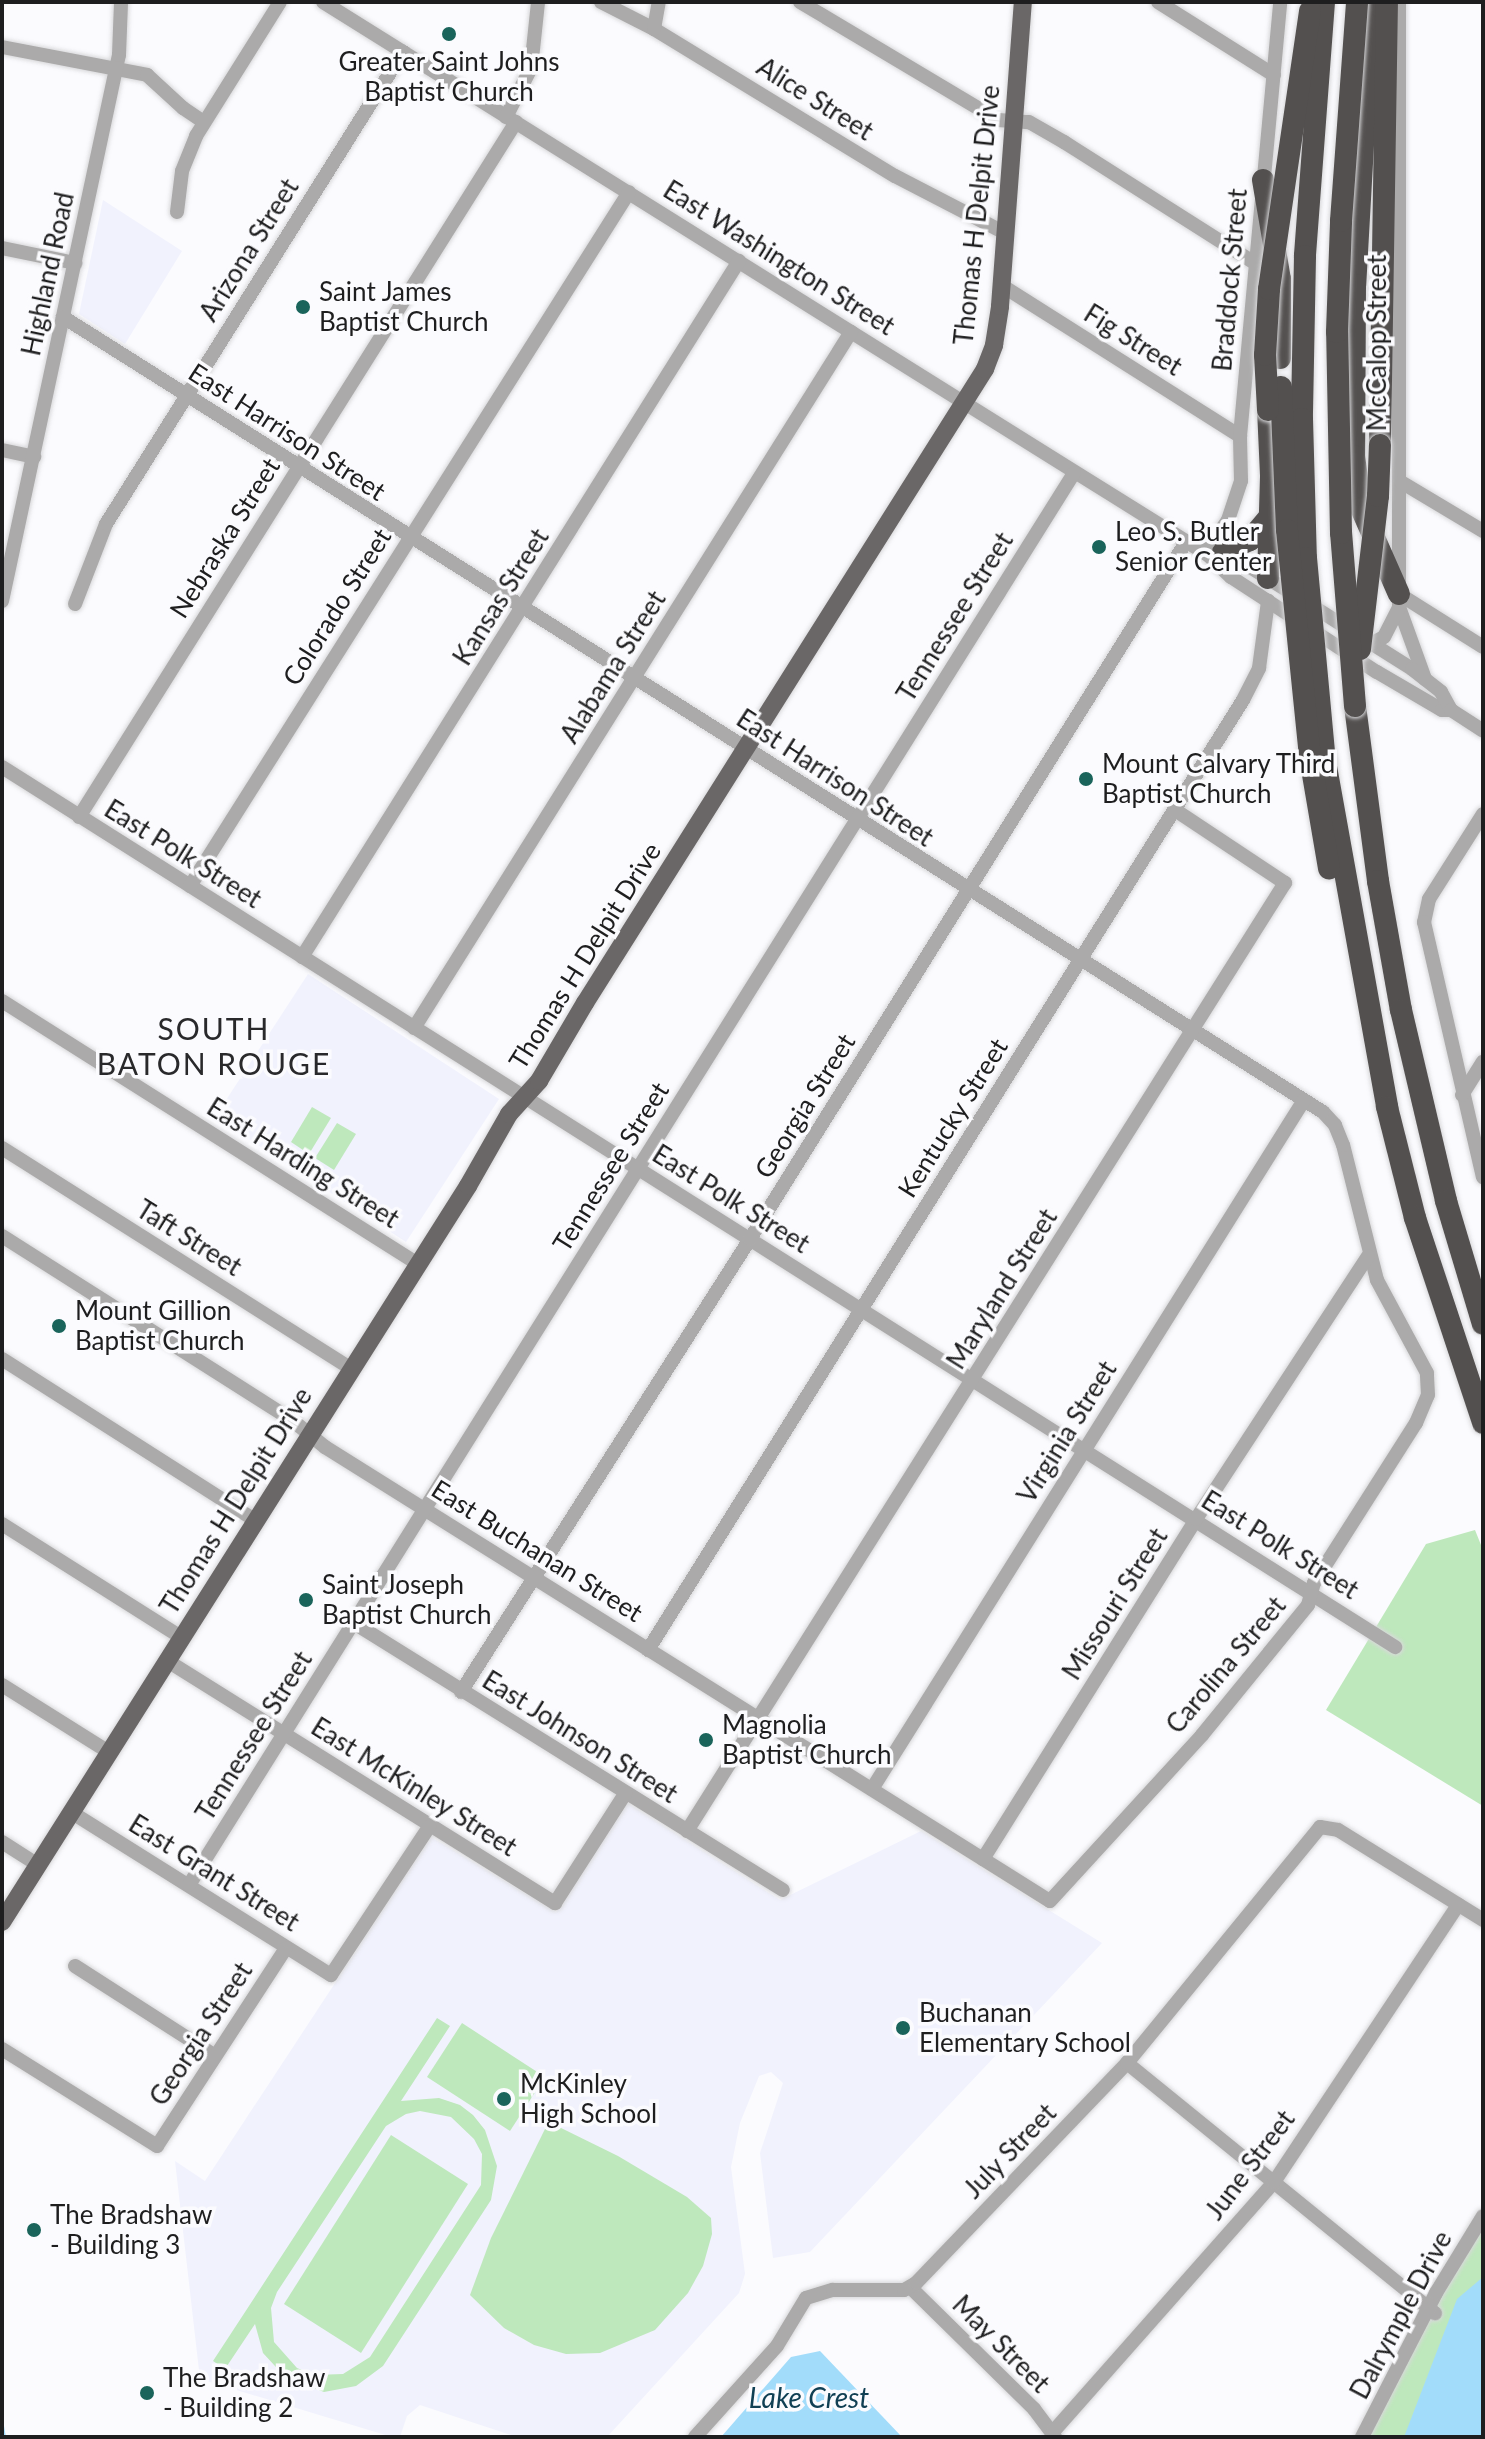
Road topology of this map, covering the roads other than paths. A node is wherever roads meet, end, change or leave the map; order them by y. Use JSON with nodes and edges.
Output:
{"nodes":[{"id":1,"x":121,"y":2,"type":"edge"},
{"id":2,"x":280,"y":2,"type":"edge"},
{"id":3,"x":323,"y":2,"type":"edge"},
{"id":4,"x":538,"y":2,"type":"edge"},
{"id":5,"x":601,"y":2,"type":"edge"},
{"id":6,"x":659,"y":2,"type":"edge"},
{"id":7,"x":800,"y":2,"type":"edge"},
{"id":8,"x":1158,"y":2,"type":"edge"},
{"id":9,"x":1280,"y":2,"type":"edge"},
{"id":10,"x":1311,"y":2,"type":"edge"},
{"id":11,"x":1324,"y":2,"type":"edge"},
{"id":12,"x":1357,"y":2,"type":"edge"},
{"id":13,"x":1371,"y":2,"type":"edge"},
{"id":14,"x":1387,"y":2,"type":"edge"},
{"id":15,"x":1399,"y":2,"type":"edge"},
{"id":16,"x":1019,"y":4,"type":"edge"},
{"id":17,"x":654,"y":29,"type":"junction"},
{"id":18,"x":2,"y":47,"type":"edge"},
{"id":19,"x":403,"y":52,"type":"junction"},
{"id":20,"x":116,"y":68,"type":"junction"},
{"id":21,"x":1274,"y":75,"type":"junction"},
{"id":22,"x":511,"y":120,"type":"junction"},
{"id":23,"x":204,"y":122,"type":"junction"},
{"id":24,"x":1013,"y":122,"type":"junction"},
{"id":25,"x":1263,"y":180,"type":"junction"},
{"id":26,"x":629,"y":192,"type":"junction"},
{"id":27,"x":177,"y":212,"type":"dead end"},
{"id":28,"x":1005,"y":233,"type":"junction"},
{"id":29,"x":2,"y":248,"type":"edge"},
{"id":30,"x":739,"y":261,"type":"junction"},
{"id":31,"x":75,"y":263,"type":"junction"},
{"id":32,"x":1255,"y":263,"type":"junction"},
{"id":33,"x":1001,"y":285,"type":"junction"},
{"id":34,"x":63,"y":317,"type":"junction"},
{"id":35,"x":851,"y":332,"type":"junction"},
{"id":36,"x":185,"y":395,"type":"junction"},
{"id":37,"x":963,"y":404,"type":"junction"},
{"id":38,"x":1240,"y":436,"type":"junction"},
{"id":39,"x":2,"y":450,"type":"edge"},
{"id":40,"x":34,"y":457,"type":"junction"},
{"id":41,"x":298,"y":468,"type":"junction"},
{"id":42,"x":1074,"y":473,"type":"junction"},
{"id":43,"x":1401,"y":482,"type":"junction"},
{"id":44,"x":1271,"y":515,"type":"junction"},
{"id":45,"x":1483,"y":531,"type":"edge"},
{"id":46,"x":410,"y":538,"type":"junction"},
{"id":47,"x":1186,"y":542,"type":"junction"},
{"id":48,"x":1212,"y":554,"type":"junction"},
{"id":49,"x":1268,"y":589,"type":"junction"},
{"id":50,"x":1399,"y":600,"type":"junction"},
{"id":51,"x":2,"y":601,"type":"edge"},
{"id":52,"x":75,"y":604,"type":"dead end"},
{"id":53,"x":522,"y":608,"type":"junction"},
{"id":54,"x":1374,"y":645,"type":"junction"},
{"id":55,"x":1483,"y":647,"type":"edge"},
{"id":56,"x":1347,"y":652,"type":"junction"},
{"id":57,"x":634,"y":678,"type":"junction"},
{"id":58,"x":1425,"y":679,"type":"junction"},
{"id":59,"x":1355,"y":706,"type":"junction"},
{"id":60,"x":1451,"y":710,"type":"junction"},
{"id":61,"x":1483,"y":731,"type":"edge"},
{"id":62,"x":746,"y":749,"type":"junction"},
{"id":63,"x":1318,"y":762,"type":"junction"},
{"id":64,"x":2,"y":767,"type":"edge"},
{"id":65,"x":1175,"y":810,"type":"junction"},
{"id":66,"x":1483,"y":814,"type":"edge"},
{"id":67,"x":79,"y":817,"type":"junction"},
{"id":68,"x":855,"y":819,"type":"junction"},
{"id":69,"x":190,"y":886,"type":"junction"},
{"id":70,"x":968,"y":891,"type":"junction"},
{"id":71,"x":302,"y":957,"type":"junction"},
{"id":72,"x":1081,"y":959,"type":"junction"},
{"id":73,"x":2,"y":1001,"type":"edge"},
{"id":74,"x":414,"y":1028,"type":"junction"},
{"id":75,"x":1194,"y":1029,"type":"junction"},
{"id":76,"x":1483,"y":1062,"type":"edge"},
{"id":77,"x":1462,"y":1095,"type":"junction"},
{"id":78,"x":524,"y":1097,"type":"junction"},
{"id":79,"x":1304,"y":1100,"type":"junction"},
{"id":80,"x":2,"y":1148,"type":"edge"},
{"id":81,"x":638,"y":1170,"type":"junction"},
{"id":82,"x":1483,"y":1177,"type":"edge"},
{"id":83,"x":1446,"y":1201,"type":"junction"},
{"id":84,"x":2,"y":1236,"type":"edge"},
{"id":85,"x":750,"y":1239,"type":"junction"},
{"id":86,"x":1368,"y":1256,"type":"junction"},
{"id":87,"x":416,"y":1263,"type":"junction"},
{"id":88,"x":1483,"y":1290,"type":"edge"},
{"id":89,"x":862,"y":1309,"type":"junction"},
{"id":90,"x":1483,"y":1324,"type":"edge"},
{"id":91,"x":2,"y":1359,"type":"edge"},
{"id":92,"x":350,"y":1368,"type":"junction"},
{"id":93,"x":973,"y":1381,"type":"junction"},
{"id":94,"x":1428,"y":1395,"type":"joint"},
{"id":95,"x":1483,"y":1423,"type":"edge"},
{"id":96,"x":309,"y":1434,"type":"junction"},
{"id":97,"x":1084,"y":1450,"type":"junction"},
{"id":98,"x":424,"y":1509,"type":"junction"},
{"id":99,"x":1196,"y":1519,"type":"junction"},
{"id":100,"x":255,"y":1520,"type":"junction"},
{"id":101,"x":2,"y":1524,"type":"edge"},
{"id":102,"x":536,"y":1579,"type":"junction"},
{"id":103,"x":1312,"y":1592,"type":"junction"},
{"id":104,"x":354,"y":1623,"type":"junction"},
{"id":105,"x":181,"y":1637,"type":"junction"},
{"id":106,"x":1395,"y":1647,"type":"dead end"},
{"id":107,"x":648,"y":1650,"type":"junction"},
{"id":108,"x":166,"y":1660,"type":"junction"},
{"id":109,"x":2,"y":1685,"type":"edge"},
{"id":110,"x":461,"y":1692,"type":"junction"},
{"id":111,"x":758,"y":1719,"type":"junction"},
{"id":112,"x":283,"y":1734,"type":"junction"},
{"id":113,"x":109,"y":1752,"type":"junction"},
{"id":114,"x":872,"y":1789,"type":"junction"},
{"id":115,"x":625,"y":1794,"type":"junction"},
{"id":116,"x":71,"y":1812,"type":"junction"},
{"id":117,"x":429,"y":1827,"type":"junction"},
{"id":118,"x":687,"y":1831,"type":"junction"},
{"id":119,"x":2,"y":1842,"type":"edge"},
{"id":120,"x":983,"y":1859,"type":"junction"},
{"id":121,"x":38,"y":1865,"type":"junction"},
{"id":122,"x":189,"y":1885,"type":"junction"},
{"id":123,"x":783,"y":1890,"type":"dead end"},
{"id":124,"x":1050,"y":1901,"type":"joint"},
{"id":125,"x":1458,"y":1905,"type":"junction"},
{"id":126,"x":1483,"y":1920,"type":"edge"},
{"id":127,"x":2,"y":1922,"type":"edge"},
{"id":128,"x":286,"y":1948,"type":"junction"},
{"id":129,"x":75,"y":1966,"type":"dead end"},
{"id":130,"x":2,"y":2049,"type":"edge"},
{"id":131,"x":215,"y":2056,"type":"junction"},
{"id":132,"x":1127,"y":2063,"type":"junction"},
{"id":133,"x":1274,"y":2182,"type":"junction"},
{"id":134,"x":1483,"y":2216,"type":"edge"},
{"id":135,"x":911,"y":2288,"type":"junction"},
{"id":136,"x":1432,"y":2310,"type":"junction"},
{"id":137,"x":1054,"y":2435,"type":"edge"},
{"id":138,"x":695,"y":2437,"type":"edge"},
{"id":139,"x":1362,"y":2437,"type":"edge"}],
"edges":[{"from":1,"to":20,"type":"street","name":"Highland Road"},
{"from":2,"to":23,"type":"street"},
{"from":3,"to":19,"type":"street","name":"East Washington Street"},
{"from":4,"to":22,"type":"street","name":"Nebraska Street"},
{"from":5,"to":17,"type":"street","name":"Alice Street"},
{"from":6,"to":17,"type":"street"},
{"from":7,"to":24,"type":"street"},
{"from":8,"to":21,"type":"street"},
{"from":9,"to":21,"type":"street","name":"Braddock Street"},
{"from":10,"to":44,"type":"highway","bridge":true},
{"from":11,"to":63,"type":"highway","bridge":true},
{"from":12,"to":59,"type":"highway","bridge":true},
{"from":13,"to":50,"type":"highway"},
{"from":14,"to":59,"type":"highway","bridge":true},
{"from":15,"to":43,"type":"street","name":"McCalop Street"},
{"from":16,"to":24,"type":"main road","name":"Thomas H Delpit Drive"},
{"from":17,"to":28,"type":"street","name":"Alice Street"},
{"from":18,"to":20,"type":"street"},
{"from":19,"to":22,"type":"street","name":"East Washington Street"},
{"from":19,"to":36,"type":"street","name":"Arizona Street"},
{"from":20,"to":23,"type":"street"},
{"from":20,"to":31,"type":"street","name":"Highland Road"},
{"from":21,"to":25,"type":"street","name":"Braddock Street"},
{"from":22,"to":26,"type":"street","name":"East Washington Street"},
{"from":22,"to":41,"type":"street","name":"Nebraska Street"},
{"from":23,"to":27,"type":"street"},
{"from":24,"to":28,"type":"main road","name":"Thomas H Delpit Drive"},
{"from":24,"to":32,"type":"street"},
{"from":25,"to":32,"type":"street","name":"Braddock Street"},
{"from":25,"to":63,"type":"highway","bridge":true},
{"from":26,"to":30,"type":"street","name":"East Washington Street"},
{"from":26,"to":46,"type":"street","name":"Colorado Street"},
{"from":28,"to":33,"type":"main road","name":"Thomas H Delpit Drive"},
{"from":29,"to":31,"type":"street"},
{"from":30,"to":35,"type":"street","name":"East Washington Street"},
{"from":30,"to":53,"type":"street","name":"Kansas Street"},
{"from":31,"to":34,"type":"street","name":"Highland Road"},
{"from":32,"to":38,"type":"street","name":"Braddock Street"},
{"from":33,"to":37,"type":"main road","name":"Thomas H Delpit Drive"},
{"from":33,"to":38,"type":"street","name":"Fig Street"},
{"from":34,"to":36,"type":"street","name":"East Harrison Street"},
{"from":34,"to":40,"type":"street","name":"Highland Road"},
{"from":35,"to":37,"type":"street","name":"East Washington Street"},
{"from":35,"to":57,"type":"street","name":"Alabama Street"},
{"from":36,"to":41,"type":"street","name":"East Harrison Street"},
{"from":36,"to":52,"type":"street","name":"Arizona Street"},
{"from":37,"to":42,"type":"street","name":"East Washington Street"},
{"from":37,"to":62,"type":"main road","name":"Thomas H Delpit Drive"},
{"from":38,"to":48,"type":"street","name":"Braddock Street"},
{"from":39,"to":40,"type":"street"},
{"from":40,"to":51,"type":"street","name":"Highland Road"},
{"from":41,"to":46,"type":"street","name":"East Harrison Street"},
{"from":41,"to":67,"type":"street","name":"Nebraska Street"},
{"from":42,"to":47,"type":"street","name":"East Washington Street"},
{"from":42,"to":68,"type":"street","name":"Tennessee Street"},
{"from":43,"to":45,"type":"street"},
{"from":43,"to":50,"type":"street","name":"McCalop Street"},
{"from":44,"to":48,"type":"highway"},
{"from":44,"to":49,"type":"highway"},
{"from":46,"to":53,"type":"street","name":"East Harrison Street"},
{"from":46,"to":69,"type":"street","name":"Colorado Street"},
{"from":47,"to":48,"type":"street","name":"East Washington Street"},
{"from":47,"to":70,"type":"street","name":"Georgia Street"},
{"from":48,"to":49,"type":"street"},
{"from":48,"to":49,"type":"street"},
{"from":49,"to":54,"type":"street"},
{"from":49,"to":56,"type":"street"},
{"from":49,"to":65,"type":"street","name":"Kentucky Street"},
{"from":50,"to":54,"type":"street"},
{"from":50,"to":55,"type":"street"},
{"from":50,"to":58,"type":"street","name":"McCalop Street"},
{"from":53,"to":57,"type":"street","name":"East Harrison Street"},
{"from":53,"to":71,"type":"street","name":"Kansas Street"},
{"from":54,"to":56,"type":"street"},
{"from":54,"to":58,"type":"street"},
{"from":56,"to":60,"type":"street"},
{"from":57,"to":62,"type":"street","name":"East Harrison Street"},
{"from":57,"to":74,"type":"street","name":"Alabama Street"},
{"from":58,"to":60,"type":"street"},
{"from":59,"to":83,"type":"highway"},
{"from":60,"to":61,"type":"street"},
{"from":62,"to":68,"type":"street","name":"East Harrison Street"},
{"from":62,"to":78,"type":"main road","name":"Thomas H Delpit Drive"},
{"from":63,"to":95,"type":"highway"},
{"from":64,"to":67,"type":"street","name":"East Polk Street"},
{"from":65,"to":72,"type":"street","name":"Kentucky Street"},
{"from":65,"to":75,"type":"street","name":"Maryland Street"},
{"from":66,"to":77,"type":"street"},
{"from":67,"to":69,"type":"street","name":"East Polk Street"},
{"from":68,"to":70,"type":"street","name":"East Harrison Street"},
{"from":68,"to":81,"type":"street","name":"Tennessee Street"},
{"from":69,"to":71,"type":"street","name":"East Polk Street"},
{"from":70,"to":72,"type":"street","name":"East Harrison Street"},
{"from":70,"to":85,"type":"street","name":"Georgia Street"},
{"from":71,"to":74,"type":"street","name":"East Polk Street"},
{"from":72,"to":75,"type":"street","name":"East Harrison Street"},
{"from":72,"to":89,"type":"street","name":"Kentucky Street"},
{"from":73,"to":87,"type":"street","name":"East Harding Street"},
{"from":74,"to":78,"type":"street","name":"East Polk Street"},
{"from":75,"to":79,"type":"street","name":"East Harrison Street"},
{"from":75,"to":93,"type":"street","name":"Maryland Street"},
{"from":76,"to":77,"type":"street"},
{"from":77,"to":82,"type":"street"},
{"from":78,"to":81,"type":"street","name":"East Polk Street"},
{"from":78,"to":87,"type":"main road","name":"Thomas H Delpit Drive"},
{"from":79,"to":86,"type":"street","name":"East Harrison Street"},
{"from":79,"to":97,"type":"street","name":"Virginia Street"},
{"from":80,"to":92,"type":"street","name":"Taft Street"},
{"from":81,"to":85,"type":"street","name":"East Polk Street"},
{"from":81,"to":98,"type":"street","name":"Tennessee Street"},
{"from":83,"to":88,"type":"highway"},
{"from":83,"to":90,"type":"highway"},
{"from":84,"to":96,"type":"street","name":"East Buchanan Street"},
{"from":85,"to":89,"type":"street","name":"East Polk Street"},
{"from":85,"to":102,"type":"street","name":"Georgia Street"},
{"from":86,"to":94,"type":"street","name":"East Harrison Street"},
{"from":86,"to":99,"type":"street","name":"Missouri Street"},
{"from":87,"to":92,"type":"main road","name":"Thomas H Delpit Drive"},
{"from":89,"to":93,"type":"street","name":"East Polk Street"},
{"from":89,"to":107,"type":"street","name":"Kentucky Street"},
{"from":91,"to":100,"type":"street"},
{"from":92,"to":96,"type":"main road","name":"Thomas H Delpit Drive"},
{"from":93,"to":97,"type":"street","name":"East Polk Street"},
{"from":93,"to":111,"type":"street","name":"Maryland Street"},
{"from":94,"to":103,"type":"street","name":"Carolina Street"},
{"from":96,"to":98,"type":"street","name":"East Buchanan Street"},
{"from":96,"to":100,"type":"main road","name":"Thomas H Delpit Drive"},
{"from":97,"to":99,"type":"street","name":"East Polk Street"},
{"from":97,"to":114,"type":"street","name":"Virginia Street"},
{"from":98,"to":102,"type":"street","name":"East Buchanan Street"},
{"from":98,"to":104,"type":"street","name":"Tennessee Street"},
{"from":99,"to":103,"type":"street","name":"East Polk Street"},
{"from":99,"to":120,"type":"street","name":"Missouri Street"},
{"from":100,"to":105,"type":"main road","name":"Thomas H Delpit Drive"},
{"from":101,"to":105,"type":"street"},
{"from":102,"to":107,"type":"street","name":"East Buchanan Street"},
{"from":102,"to":110,"type":"street","name":"Georgia Street"},
{"from":103,"to":106,"type":"street","name":"East Polk Street"},
{"from":103,"to":124,"type":"street","name":"Carolina Street"},
{"from":104,"to":110,"type":"street","name":"East Johnson Street"},
{"from":104,"to":112,"type":"street","name":"Tennessee Street"},
{"from":105,"to":108,"type":"main road","name":"Thomas H Delpit Drive"},
{"from":107,"to":111,"type":"street","name":"East Buchanan Street"},
{"from":108,"to":112,"type":"street","name":"East McKinley Street"},
{"from":108,"to":113,"type":"main road","name":"Thomas H Delpit Drive"},
{"from":109,"to":113,"type":"street"},
{"from":110,"to":115,"type":"street","name":"East Johnson Street"},
{"from":111,"to":114,"type":"street","name":"East Buchanan Street"},
{"from":111,"to":118,"type":"street","name":"Maryland Street"},
{"from":112,"to":117,"type":"street","name":"East McKinley Street"},
{"from":112,"to":122,"type":"street","name":"Tennessee Street"},
{"from":113,"to":116,"type":"main road","name":"Thomas H Delpit Drive"},
{"from":114,"to":120,"type":"street","name":"East Buchanan Street"},
{"from":115,"to":117,"type":"street","name":"East McKinley Street"},
{"from":115,"to":118,"type":"street","name":"East Johnson Street"},
{"from":116,"to":121,"type":"main road","name":"Thomas H Delpit Drive"},
{"from":116,"to":122,"type":"street","name":"East Grant Street"},
{"from":117,"to":128,"type":"street","name":"East Grant Street"},
{"from":118,"to":123,"type":"street","name":"East Johnson Street"},
{"from":119,"to":121,"type":"street"},
{"from":120,"to":124,"type":"street","name":"East Buchanan Street"},
{"from":121,"to":127,"type":"main road","name":"Thomas H Delpit Drive"},
{"from":122,"to":128,"type":"street","name":"East Grant Street"},
{"from":125,"to":126,"type":"street"},
{"from":125,"to":132,"type":"street","name":"July Street"},
{"from":125,"to":133,"type":"street","name":"June Street"},
{"from":128,"to":131,"type":"street","name":"Georgia Street"},
{"from":129,"to":131,"type":"street"},
{"from":130,"to":131,"type":"street","name":"Georgia Street"},
{"from":132,"to":133,"type":"street"},
{"from":132,"to":135,"type":"street","name":"July Street"},
{"from":133,"to":136,"type":"street"},
{"from":133,"to":137,"type":"street","name":"June Street"},
{"from":134,"to":136,"type":"street","name":"Dalrymple Drive"},
{"from":135,"to":137,"type":"street","name":"May Street"},
{"from":135,"to":138,"type":"street"},
{"from":136,"to":139,"type":"street","name":"Dalrymple Drive"}]}
